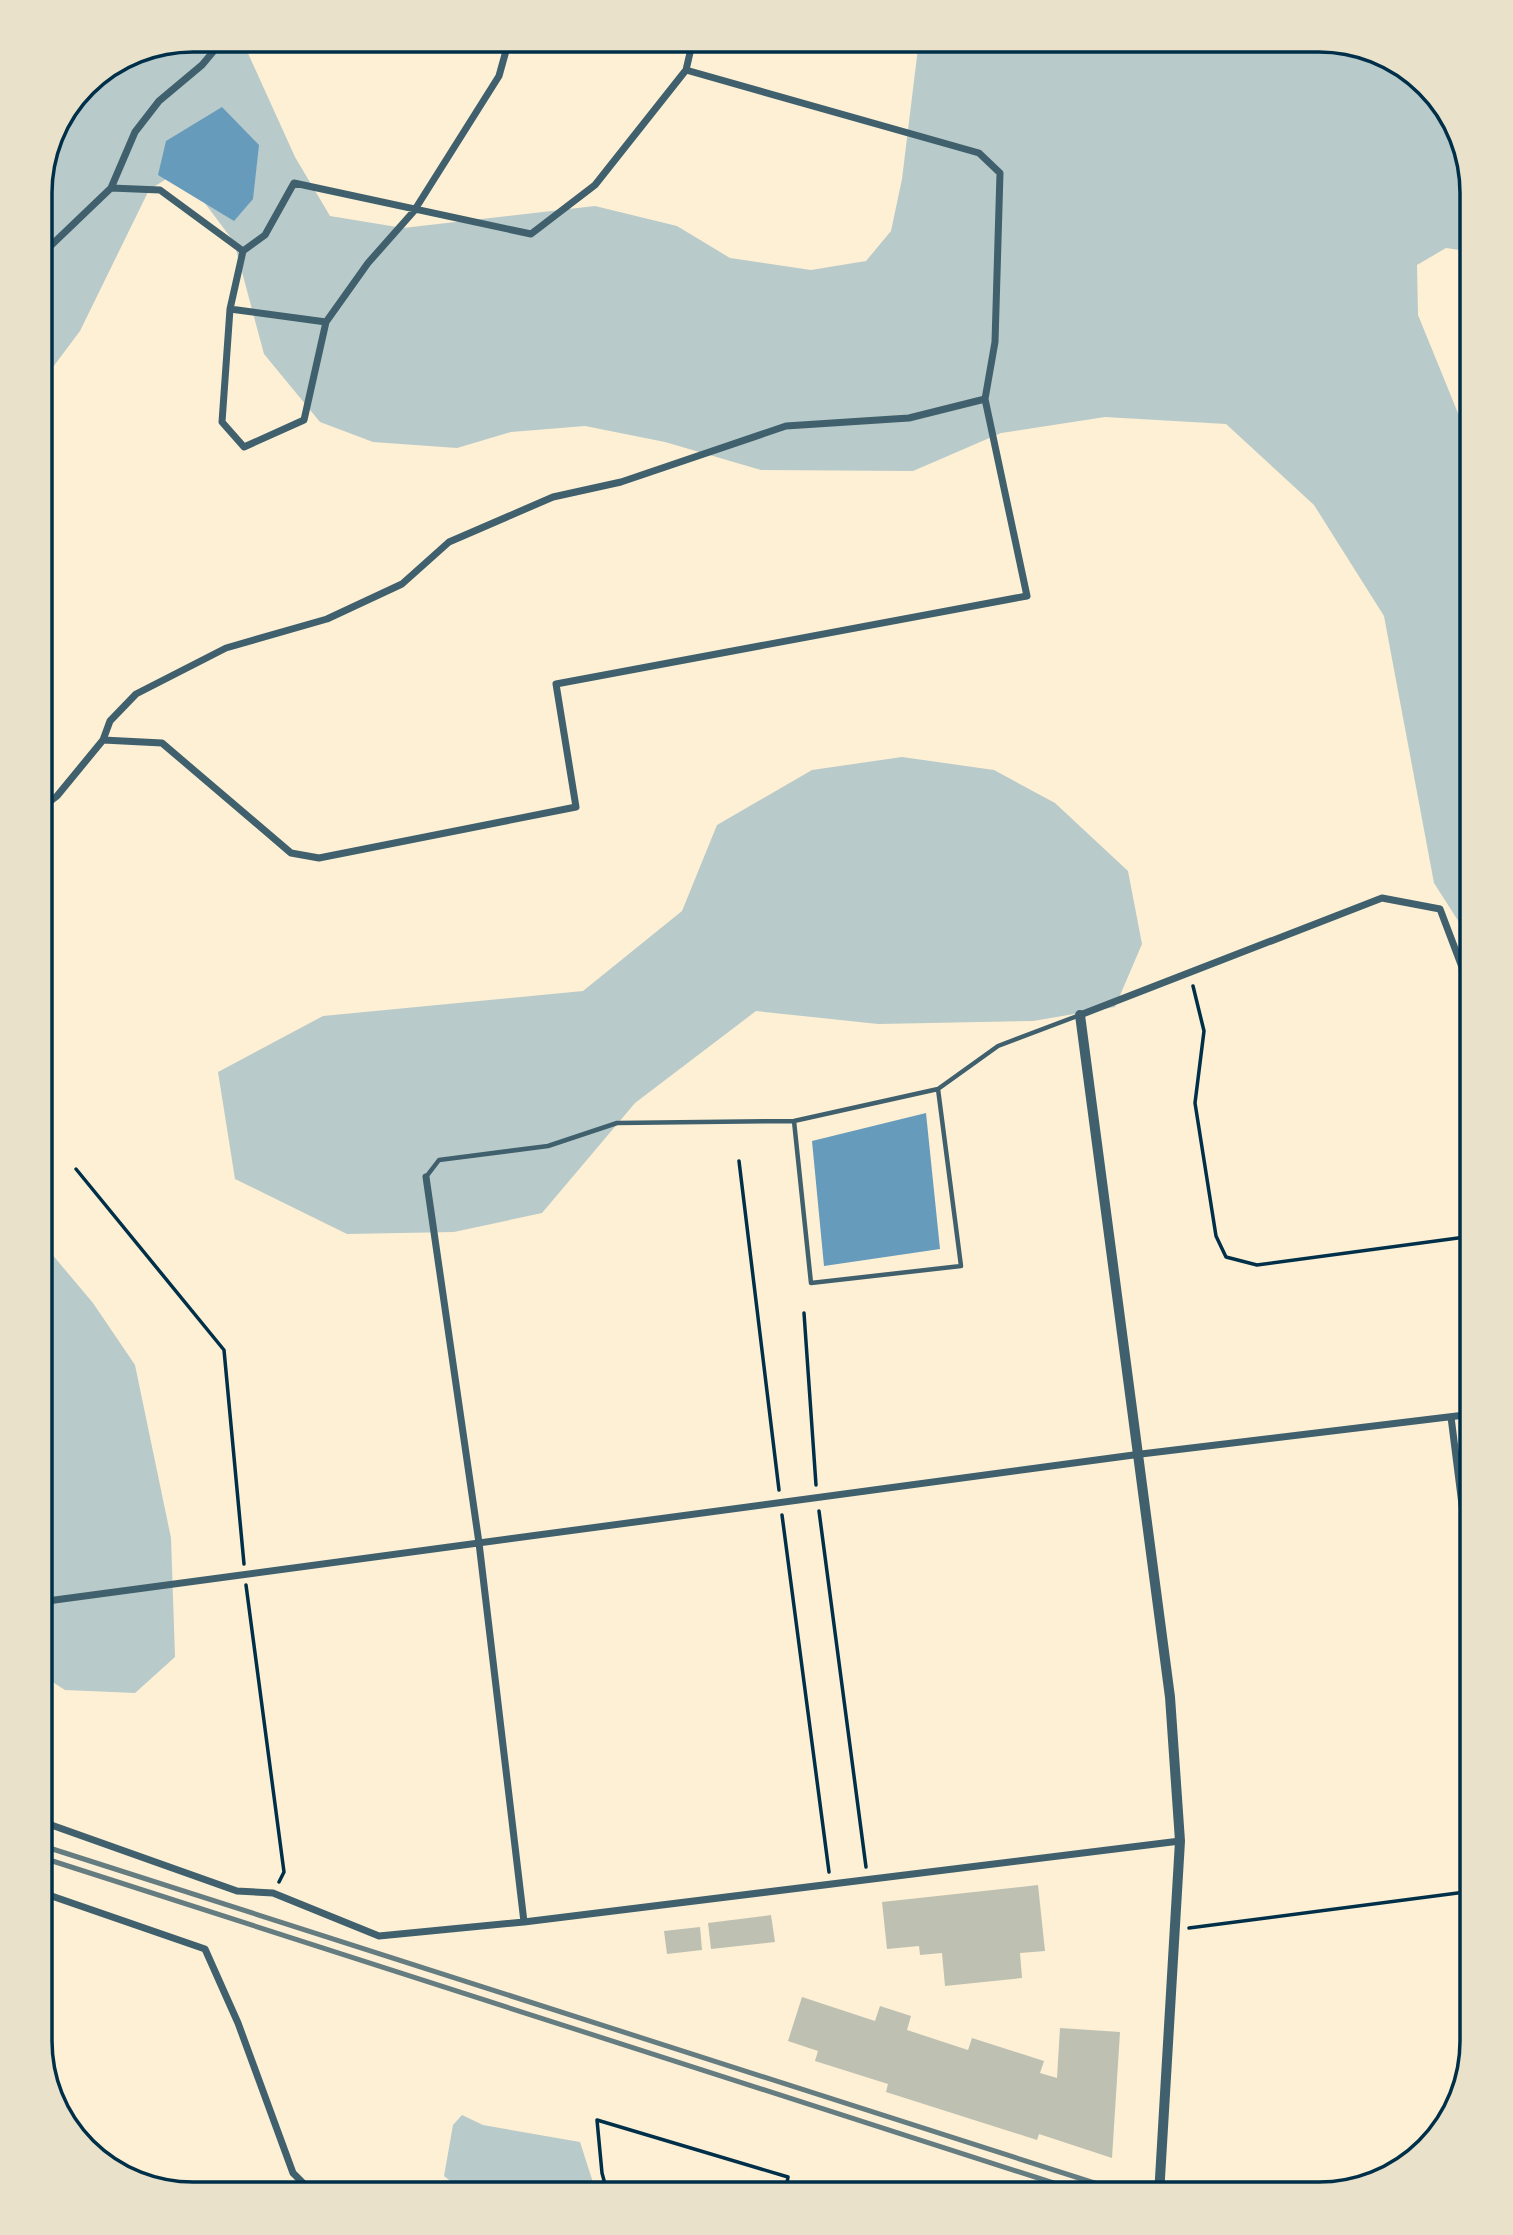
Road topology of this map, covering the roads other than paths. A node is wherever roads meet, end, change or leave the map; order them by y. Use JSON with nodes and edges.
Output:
{"nodes":[{"id":1,"x":213,"y":52,"type":"edge"},
{"id":2,"x":506,"y":52,"type":"edge"},
{"id":3,"x":691,"y":52,"type":"edge"},
{"id":4,"x":687,"y":70,"type":"junction"},
{"id":5,"x":111,"y":188,"type":"junction"},
{"id":6,"x":414,"y":211,"type":"junction"},
{"id":7,"x":53,"y":244,"type":"edge"},
{"id":8,"x":243,"y":251,"type":"junction"},
{"id":9,"x":230,"y":309,"type":"junction"},
{"id":10,"x":326,"y":323,"type":"junction"},
{"id":11,"x":985,"y":399,"type":"junction"},
{"id":12,"x":103,"y":740,"type":"junction"},
{"id":13,"x":53,"y":799,"type":"edge"},
{"id":14,"x":1460,"y":962,"type":"edge"},
{"id":15,"x":1080,"y":1015,"type":"junction"},
{"id":16,"x":938,"y":1089,"type":"junction"},
{"id":17,"x":794,"y":1121,"type":"junction"},
{"id":18,"x":426,"y":1177,"type":"joint"},
{"id":19,"x":1460,"y":1416,"type":"edge"},
{"id":20,"x":1451,"y":1417,"type":"junction"},
{"id":21,"x":1141,"y":1454,"type":"junction"},
{"id":22,"x":1460,"y":1489,"type":"edge"},
{"id":23,"x":479,"y":1543,"type":"junction"},
{"id":24,"x":52,"y":1600,"type":"edge"},
{"id":25,"x":52,"y":1825,"type":"edge"},
{"id":26,"x":1180,"y":1842,"type":"junction"},
{"id":27,"x":52,"y":1896,"type":"edge"},
{"id":28,"x":524,"y":1922,"type":"junction"},
{"id":29,"x":302,"y":2182,"type":"edge"},
{"id":30,"x":1160,"y":2182,"type":"edge"}],
"edges":[{"from":1,"to":5,"type":"street"},
{"from":2,"to":6,"type":"street"},
{"from":3,"to":4,"type":"street"},
{"from":4,"to":6,"type":"street"},
{"from":4,"to":11,"type":"street"},
{"from":5,"to":7,"type":"street"},
{"from":5,"to":8,"type":"street"},
{"from":6,"to":8,"type":"street"},
{"from":6,"to":10,"type":"street"},
{"from":8,"to":9,"type":"street"},
{"from":9,"to":10,"type":"street"},
{"from":9,"to":10,"type":"street"},
{"from":11,"to":12,"type":"street"},
{"from":11,"to":12,"type":"street"},
{"from":12,"to":13,"type":"street"},
{"from":14,"to":15,"type":"street"},
{"from":15,"to":16,"type":"lane"},
{"from":15,"to":21,"type":"street"},
{"from":16,"to":17,"type":"lane"},
{"from":16,"to":17,"type":"lane"},
{"from":17,"to":18,"type":"lane"},
{"from":18,"to":23,"type":"street"},
{"from":19,"to":20,"type":"street"},
{"from":20,"to":21,"type":"street"},
{"from":20,"to":22,"type":"street"},
{"from":21,"to":23,"type":"street"},
{"from":21,"to":26,"type":"street"},
{"from":23,"to":24,"type":"street"},
{"from":23,"to":28,"type":"street"},
{"from":25,"to":28,"type":"street"},
{"from":26,"to":28,"type":"street"},
{"from":26,"to":30,"type":"street"},
{"from":27,"to":29,"type":"street"}]}
